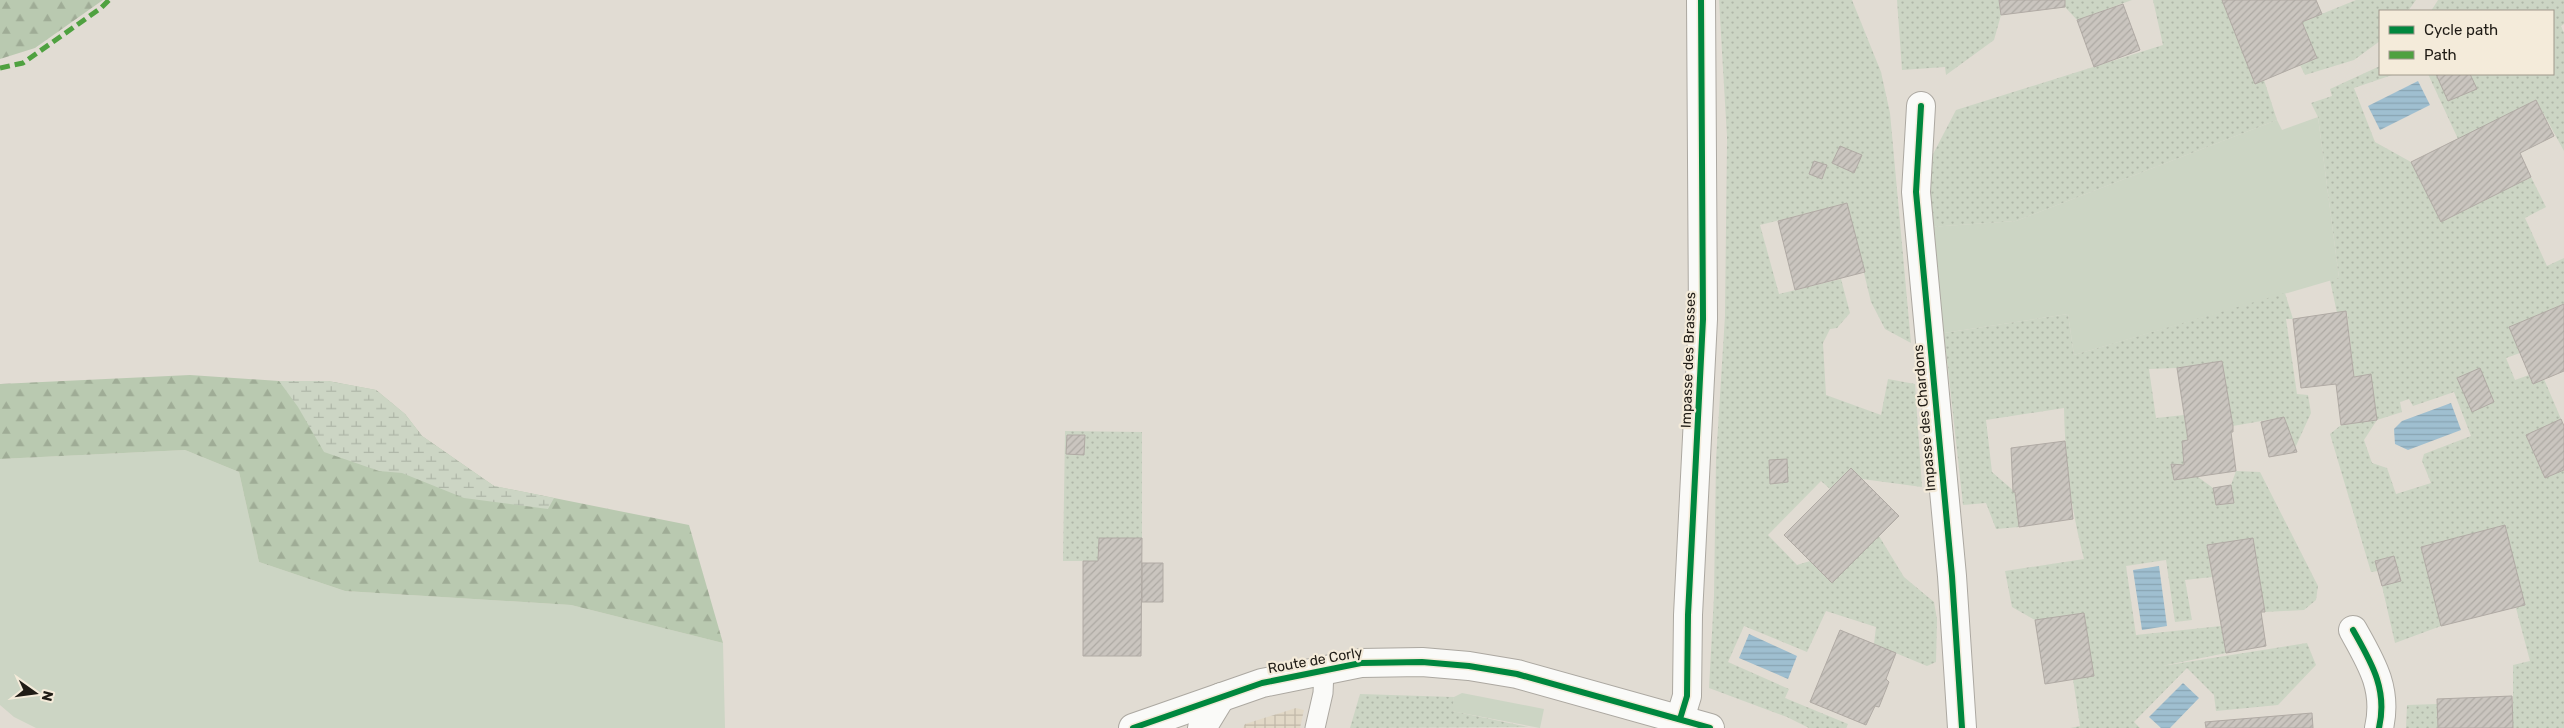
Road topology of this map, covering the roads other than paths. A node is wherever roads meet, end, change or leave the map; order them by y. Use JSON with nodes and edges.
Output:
{"nodes":[{"id":1,"x":1701,"y":0,"type":"edge"},
{"id":2,"x":1921,"y":106,"type":"dead end"},
{"id":3,"x":2353,"y":630,"type":"dead end"},
{"id":4,"x":1324,"y":671,"type":"junction"},
{"id":5,"x":1221,"y":697,"type":"junction"},
{"id":6,"x":1680,"y":719,"type":"junction"},
{"id":7,"x":1133,"y":728,"type":"edge"},
{"id":8,"x":1202,"y":728,"type":"edge"},
{"id":9,"x":1315,"y":728,"type":"edge"},
{"id":10,"x":1710,"y":728,"type":"edge"},
{"id":11,"x":1962,"y":728,"type":"edge"},
{"id":12,"x":2379,"y":728,"type":"edge"}],
"edges":[{"from":1,"to":6,"type":"street","name":"Impasse des Brasses"},
{"from":2,"to":11,"type":"street","name":"Impasse des Chardons"},
{"from":3,"to":12,"type":"street"},
{"from":4,"to":5,"type":"street","name":"Route de Corly"},
{"from":4,"to":6,"type":"street","name":"Route de Corly"},
{"from":4,"to":9,"type":"lane"},
{"from":5,"to":7,"type":"street","name":"Route de Corly"},
{"from":5,"to":8,"type":"street"},
{"from":6,"to":10,"type":"street","name":"Route de Corly"}]}
